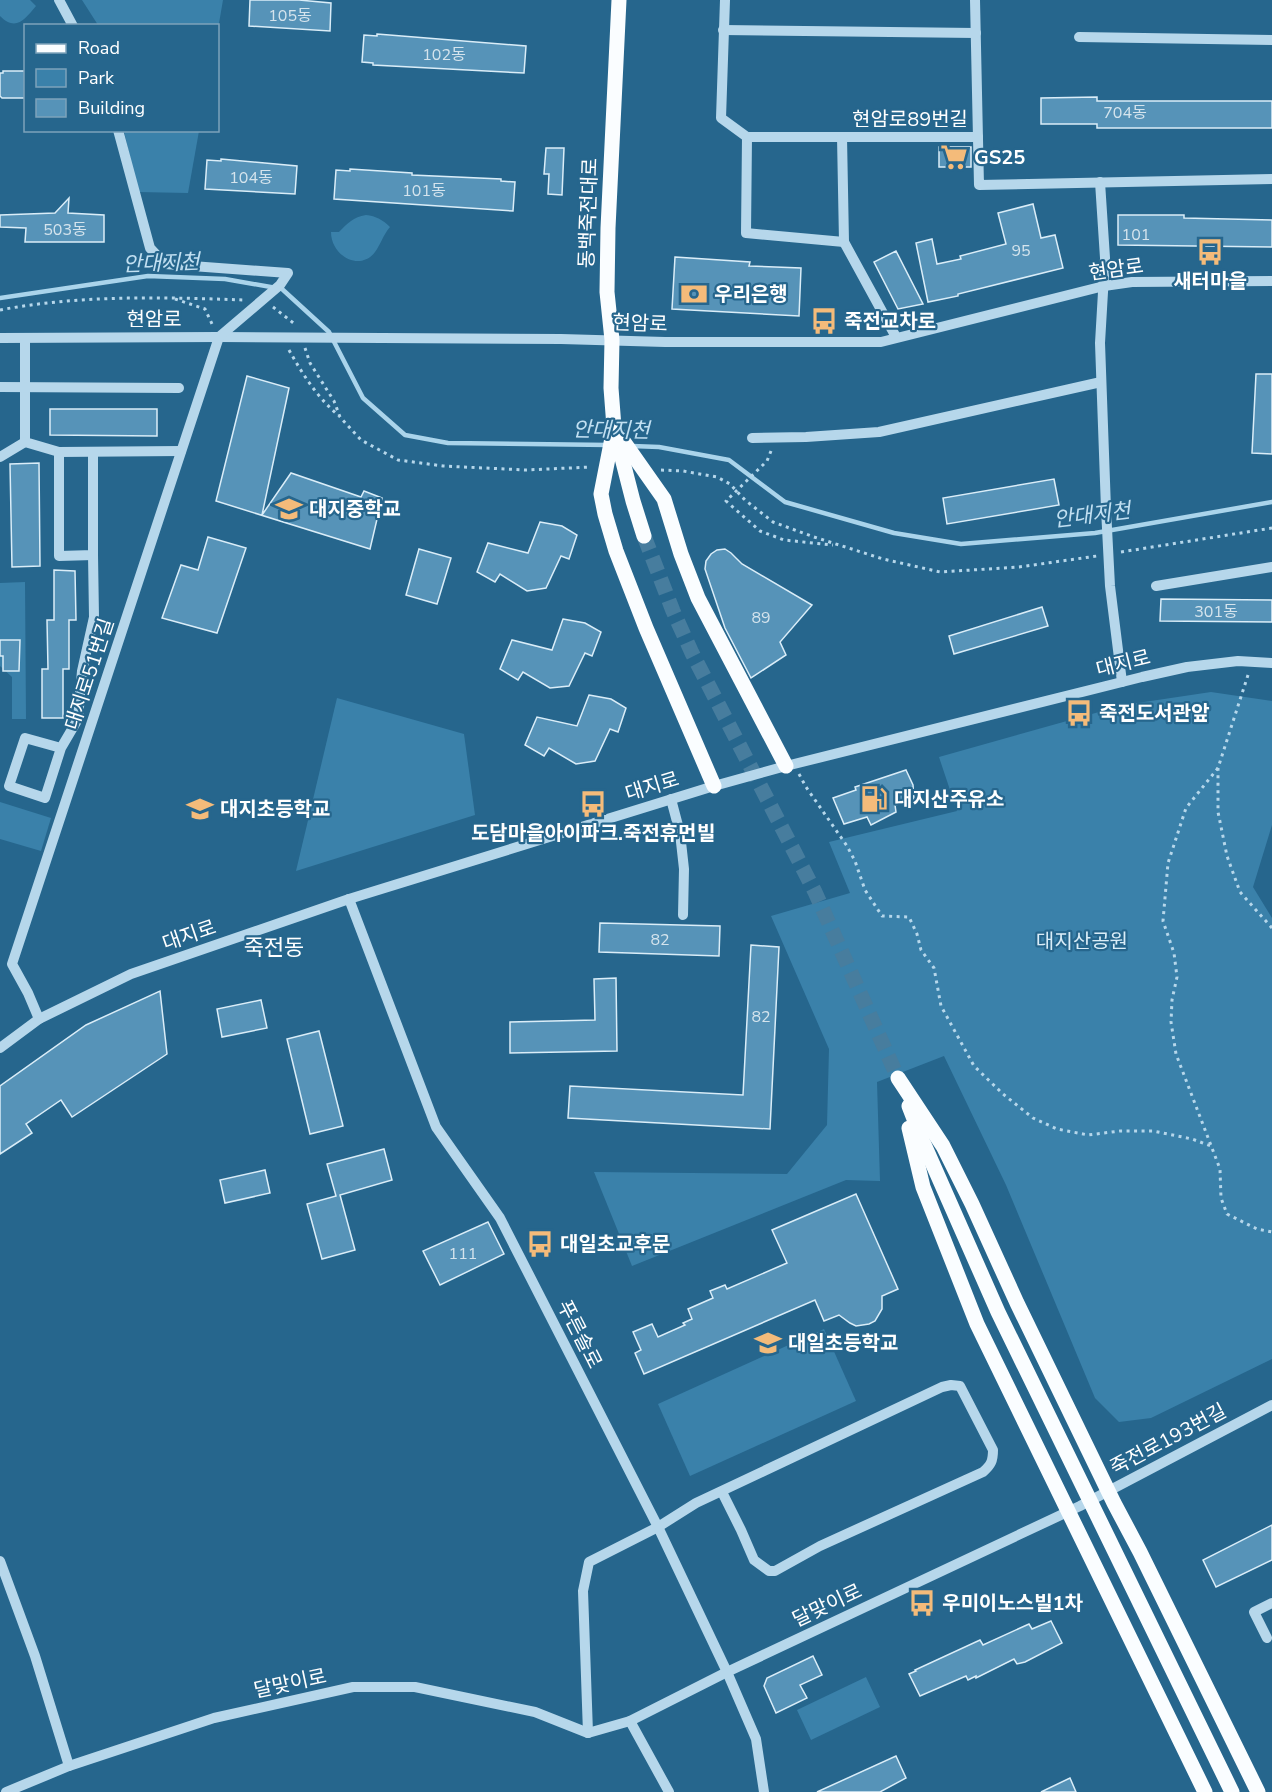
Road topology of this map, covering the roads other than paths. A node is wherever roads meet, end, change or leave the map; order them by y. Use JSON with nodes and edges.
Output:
{"nodes":[{"id":1,"x":59,"y":0,"type":"edge"},
{"id":2,"x":619,"y":0,"type":"edge"},
{"id":3,"x":725,"y":0,"type":"edge"},
{"id":4,"x":975,"y":0,"type":"edge"},
{"id":5,"x":72,"y":24,"type":"edge"},
{"id":6,"x":723,"y":30,"type":"junction"},
{"id":7,"x":976,"y":33,"type":"junction"},
{"id":8,"x":1079,"y":37,"type":"dead end"},
{"id":9,"x":1272,"y":40,"type":"edge"},
{"id":10,"x":119,"y":132,"type":"edge"},
{"id":11,"x":747,"y":137,"type":"junction"},
{"id":12,"x":842,"y":137,"type":"junction"},
{"id":13,"x":978,"y":137,"type":"junction"},
{"id":14,"x":1272,"y":179,"type":"edge"},
{"id":15,"x":1100,"y":182,"type":"junction"},
{"id":16,"x":844,"y":242,"type":"junction"},
{"id":17,"x":1272,"y":281,"type":"edge"},
{"id":18,"x":1104,"y":286,"type":"junction"},
{"id":19,"x":219,"y":337,"type":"junction"},
{"id":20,"x":896,"y":337,"type":"junction"},
{"id":21,"x":0,"y":338,"type":"edge"},
{"id":22,"x":25,"y":338,"type":"junction"},
{"id":23,"x":612,"y":340,"type":"junction"},
{"id":24,"x":1101,"y":382,"type":"junction"},
{"id":25,"x":24,"y":386,"type":"junction"},
{"id":26,"x":0,"y":387,"type":"edge"},
{"id":27,"x":179,"y":388,"type":"dead end"},
{"id":28,"x":614,"y":427,"type":"junction"},
{"id":29,"x":752,"y":438,"type":"dead end"},
{"id":30,"x":25,"y":442,"type":"junction"},
{"id":31,"x":181,"y":451,"type":"junction"},
{"id":32,"x":59,"y":452,"type":"junction"},
{"id":33,"x":93,"y":452,"type":"junction"},
{"id":34,"x":0,"y":457,"type":"edge"},
{"id":35,"x":644,"y":536,"type":"tunnel mouth"},
{"id":36,"x":93,"y":555,"type":"junction"},
{"id":37,"x":1272,"y":567,"type":"edge"},
{"id":38,"x":1155,"y":586,"type":"dead end"},
{"id":39,"x":1272,"y":663,"type":"edge"},
{"id":40,"x":1122,"y":682,"type":"junction"},
{"id":41,"x":61,"y":748,"type":"junction"},
{"id":42,"x":790,"y":765,"type":"junction"},
{"id":43,"x":714,"y":786,"type":"junction"},
{"id":44,"x":671,"y":799,"type":"junction"},
{"id":45,"x":349,"y":899,"type":"junction"},
{"id":46,"x":683,"y":915,"type":"dead end"},
{"id":47,"x":39,"y":1019,"type":"junction"},
{"id":48,"x":2,"y":1043,"type":"edge"},
{"id":49,"x":898,"y":1078,"type":"junction"},
{"id":50,"x":1272,"y":1405,"type":"edge"},
{"id":51,"x":722,"y":1491,"type":"junction"},
{"id":52,"x":1080,"y":1506,"type":"joint"},
{"id":53,"x":658,"y":1527,"type":"junction"},
{"id":54,"x":0,"y":1561,"type":"edge"},
{"id":55,"x":1272,"y":1603,"type":"edge"},
{"id":56,"x":1270,"y":1641,"type":"edge"},
{"id":57,"x":727,"y":1672,"type":"junction"},
{"id":58,"x":630,"y":1721,"type":"junction"},
{"id":59,"x":588,"y":1733,"type":"junction"},
{"id":60,"x":69,"y":1766,"type":"junction"},
{"id":61,"x":6,"y":1792,"type":"edge"},
{"id":62,"x":669,"y":1792,"type":"edge"},
{"id":63,"x":764,"y":1792,"type":"edge"},
{"id":64,"x":1205,"y":1792,"type":"edge"},
{"id":65,"x":1232,"y":1792,"type":"edge"},
{"id":66,"x":1258,"y":1792,"type":"edge"}],
"edges":[{"from":1,"to":5,"type":"street"},
{"from":2,"to":23,"type":"main road","name":"동백죽전대로"},
{"from":3,"to":6,"type":"street"},
{"from":4,"to":7,"type":"street"},
{"from":6,"to":7,"type":"street"},
{"from":6,"to":11,"type":"street"},
{"from":7,"to":13,"type":"street"},
{"from":8,"to":9,"type":"street"},
{"from":10,"to":19,"type":"street"},
{"from":11,"to":12,"type":"street","name":"현암로89번길"},
{"from":11,"to":16,"type":"street"},
{"from":12,"to":13,"type":"street","name":"현암로89번길"},
{"from":12,"to":16,"type":"street","name":"현암로89번길"},
{"from":13,"to":15,"type":"street"},
{"from":14,"to":15,"type":"street"},
{"from":15,"to":18,"type":"street"},
{"from":16,"to":20,"type":"street","name":"현암로89번길"},
{"from":17,"to":18,"type":"street","name":"현암로"},
{"from":18,"to":20,"type":"street","name":"현암로"},
{"from":18,"to":24,"type":"street"},
{"from":19,"to":22,"type":"street","name":"현암로"},
{"from":19,"to":23,"type":"street","name":"현암로"},
{"from":19,"to":31,"type":"street","name":"대지로51번길"},
{"from":20,"to":23,"type":"street","name":"현암로"},
{"from":21,"to":22,"type":"street","name":"현암로"},
{"from":22,"to":25,"type":"street"},
{"from":23,"to":28,"type":"main road","name":"동백죽전대로"},
{"from":24,"to":29,"type":"street"},
{"from":24,"to":40,"type":"street"},
{"from":25,"to":26,"type":"street"},
{"from":25,"to":27,"type":"street"},
{"from":25,"to":30,"type":"street"},
{"from":28,"to":35,"type":"main road"},
{"from":28,"to":42,"type":"main road"},
{"from":28,"to":43,"type":"main road"},
{"from":30,"to":32,"type":"street"},
{"from":30,"to":34,"type":"street"},
{"from":31,"to":33,"type":"street"},
{"from":31,"to":47,"type":"street","name":"대지로51번길"},
{"from":32,"to":33,"type":"street"},
{"from":32,"to":36,"type":"street"},
{"from":33,"to":36,"type":"street"},
{"from":36,"to":41,"type":"street"},
{"from":37,"to":38,"type":"street"},
{"from":39,"to":40,"type":"street","name":"대지로"},
{"from":40,"to":42,"type":"street","name":"대지로"},
{"from":41,"to":41,"type":"street"},
{"from":42,"to":43,"type":"street","name":"대지로"},
{"from":43,"to":44,"type":"street","name":"대지로"},
{"from":44,"to":45,"type":"street","name":"대지로"},
{"from":44,"to":46,"type":"street"},
{"from":45,"to":47,"type":"street","name":"대지로"},
{"from":45,"to":53,"type":"street","name":"푸른솔로"},
{"from":47,"to":48,"type":"street","name":"대지로"},
{"from":49,"to":64,"type":"main road"},
{"from":49,"to":65,"type":"main road"},
{"from":49,"to":66,"type":"main road"},
{"from":50,"to":52,"type":"street","name":"죽전로193번길"},
{"from":51,"to":51,"type":"street"},
{"from":51,"to":53,"type":"street"},
{"from":52,"to":57,"type":"street","name":"달맞이로"},
{"from":53,"to":57,"type":"street","name":"푸른솔로"},
{"from":53,"to":59,"type":"street"},
{"from":54,"to":60,"type":"street"},
{"from":55,"to":56,"type":"street"},
{"from":57,"to":58,"type":"street","name":"달맞이로"},
{"from":57,"to":63,"type":"street","name":"푸른솔로"},
{"from":58,"to":59,"type":"street","name":"달맞이로"},
{"from":58,"to":62,"type":"street"},
{"from":59,"to":60,"type":"street","name":"달맞이로"},
{"from":60,"to":61,"type":"street","name":"달맞이로"}]}
